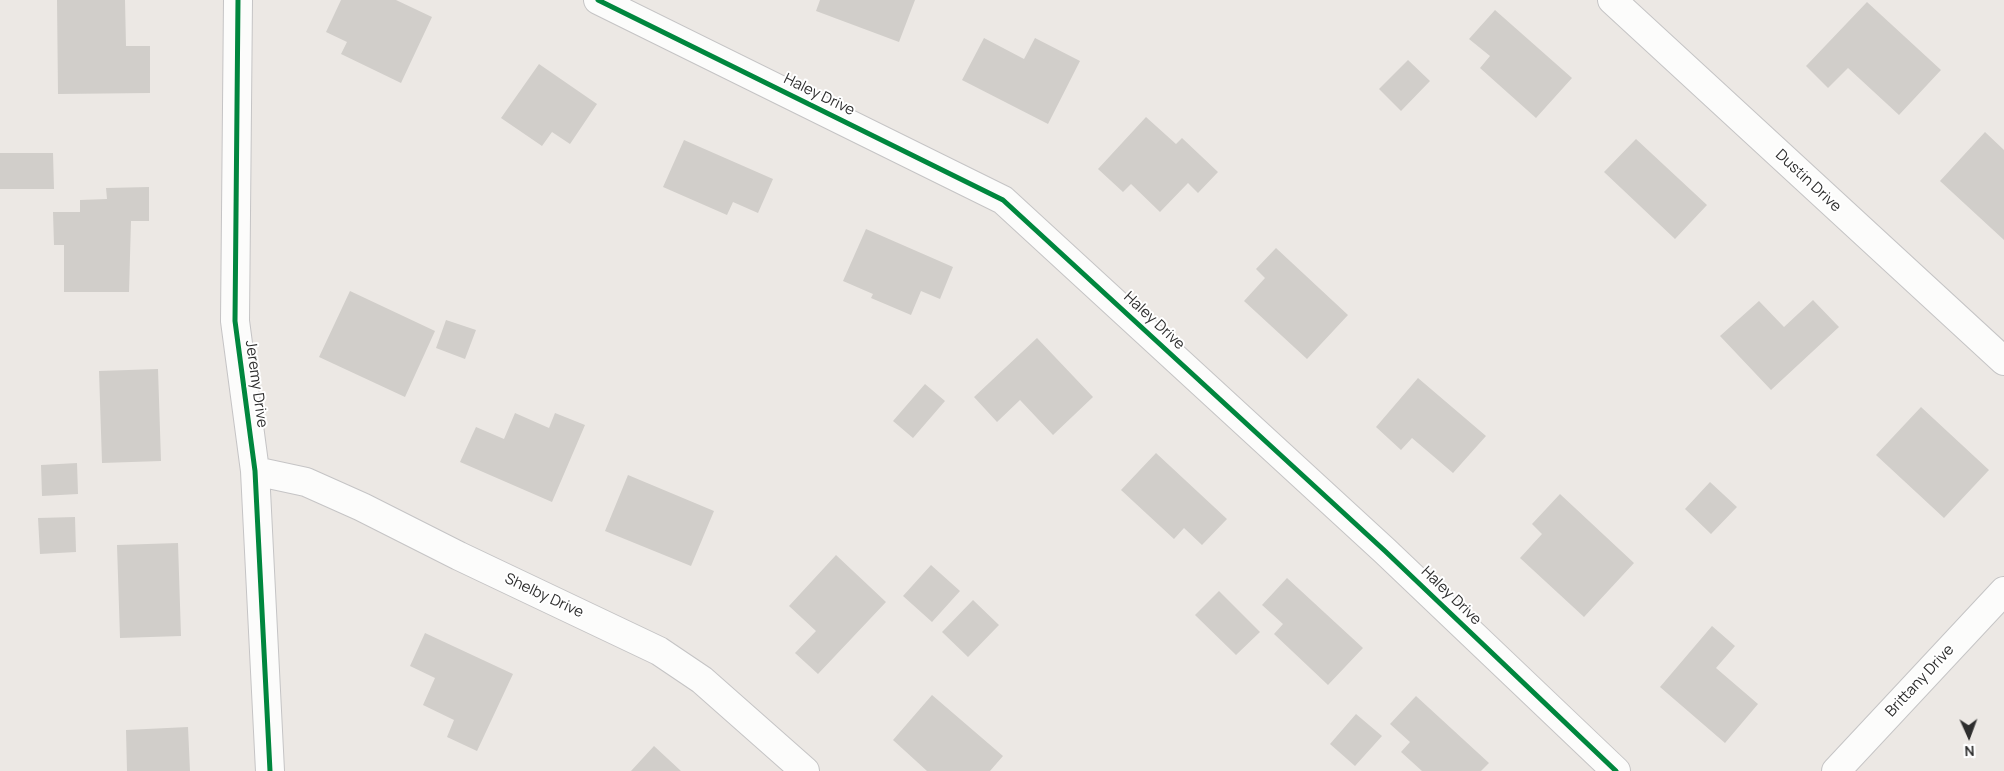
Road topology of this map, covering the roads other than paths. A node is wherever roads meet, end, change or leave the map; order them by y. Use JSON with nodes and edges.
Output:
{"nodes":[{"id":1,"x":238,"y":0,"type":"edge"},
{"id":2,"x":598,"y":0,"type":"edge"},
{"id":3,"x":1612,"y":0,"type":"edge"},
{"id":4,"x":2004,"y":362,"type":"edge"},
{"id":5,"x":255,"y":471,"type":"junction"},
{"id":6,"x":2004,"y":591,"type":"edge"},
{"id":7,"x":270,"y":771,"type":"edge"},
{"id":8,"x":805,"y":771,"type":"edge"},
{"id":9,"x":1616,"y":771,"type":"edge"},
{"id":10,"x":1836,"y":771,"type":"edge"}],
"edges":[{"from":1,"to":5,"type":"street","name":"Jeremy Drive"},
{"from":2,"to":9,"type":"street","name":"Haley Drive"},
{"from":3,"to":4,"type":"street","name":"Dustin Drive"},
{"from":5,"to":7,"type":"street","name":"Jeremy Drive"},
{"from":5,"to":8,"type":"street","name":"Shelby Drive"},
{"from":6,"to":10,"type":"street","name":"Brittany Drive"}]}
